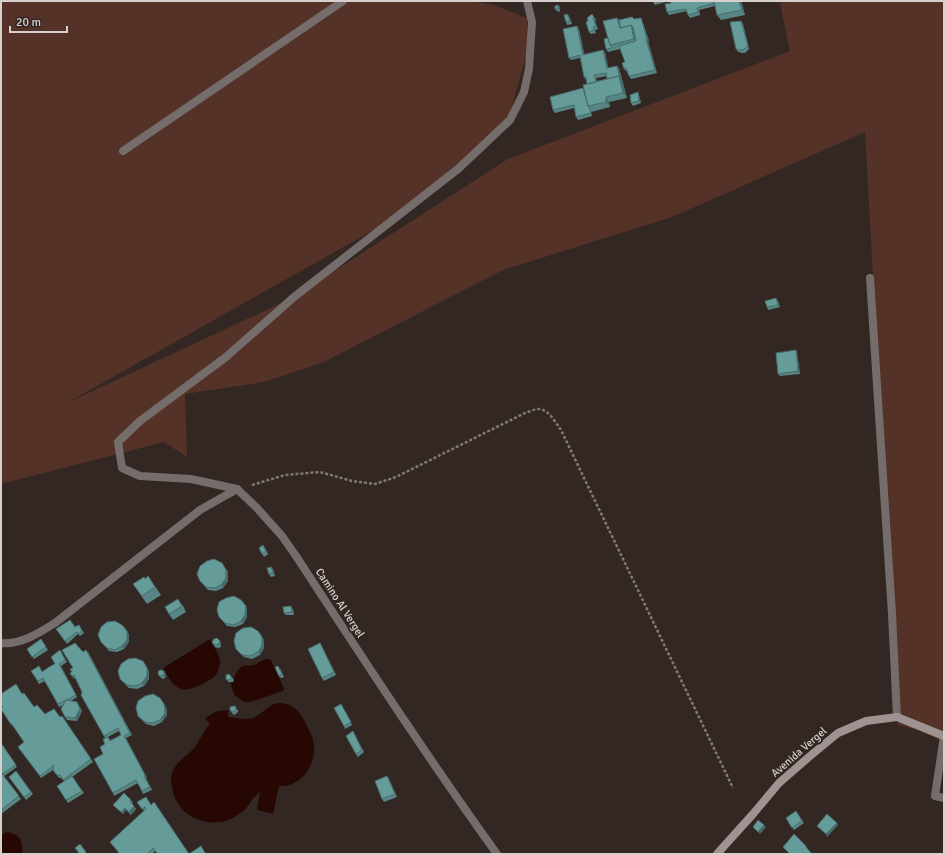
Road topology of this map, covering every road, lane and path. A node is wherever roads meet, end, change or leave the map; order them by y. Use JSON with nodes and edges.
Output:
{"nodes":[{"id":1,"x":343,"y":1,"type":"edge"},
{"id":2,"x":527,"y":1,"type":"edge"},
{"id":3,"x":123,"y":151,"type":"dead end"},
{"id":4,"x":870,"y":278,"type":"dead end"},
{"id":5,"x":237,"y":489,"type":"junction"},
{"id":6,"x":1,"y":643,"type":"edge"},
{"id":7,"x":897,"y":717,"type":"junction"},
{"id":8,"x":944,"y":736,"type":"edge"},
{"id":9,"x":733,"y":788,"type":"dead end"},
{"id":10,"x":944,"y":798,"type":"edge"},
{"id":11,"x":497,"y":854,"type":"edge"},
{"id":12,"x":716,"y":854,"type":"edge"}],
"edges":[{"from":1,"to":3,"type":"street"},
{"from":2,"to":5,"type":"street"},
{"from":4,"to":7,"type":"street"},
{"from":5,"to":6,"type":"street"},
{"from":5,"to":9,"type":"path"},
{"from":5,"to":11,"type":"street","name":"Camino Al Vergel"},
{"from":7,"to":8,"type":"street","name":"Avenida Vergel"},
{"from":7,"to":12,"type":"street","name":"Avenida Vergel"},
{"from":8,"to":10,"type":"street"}]}
